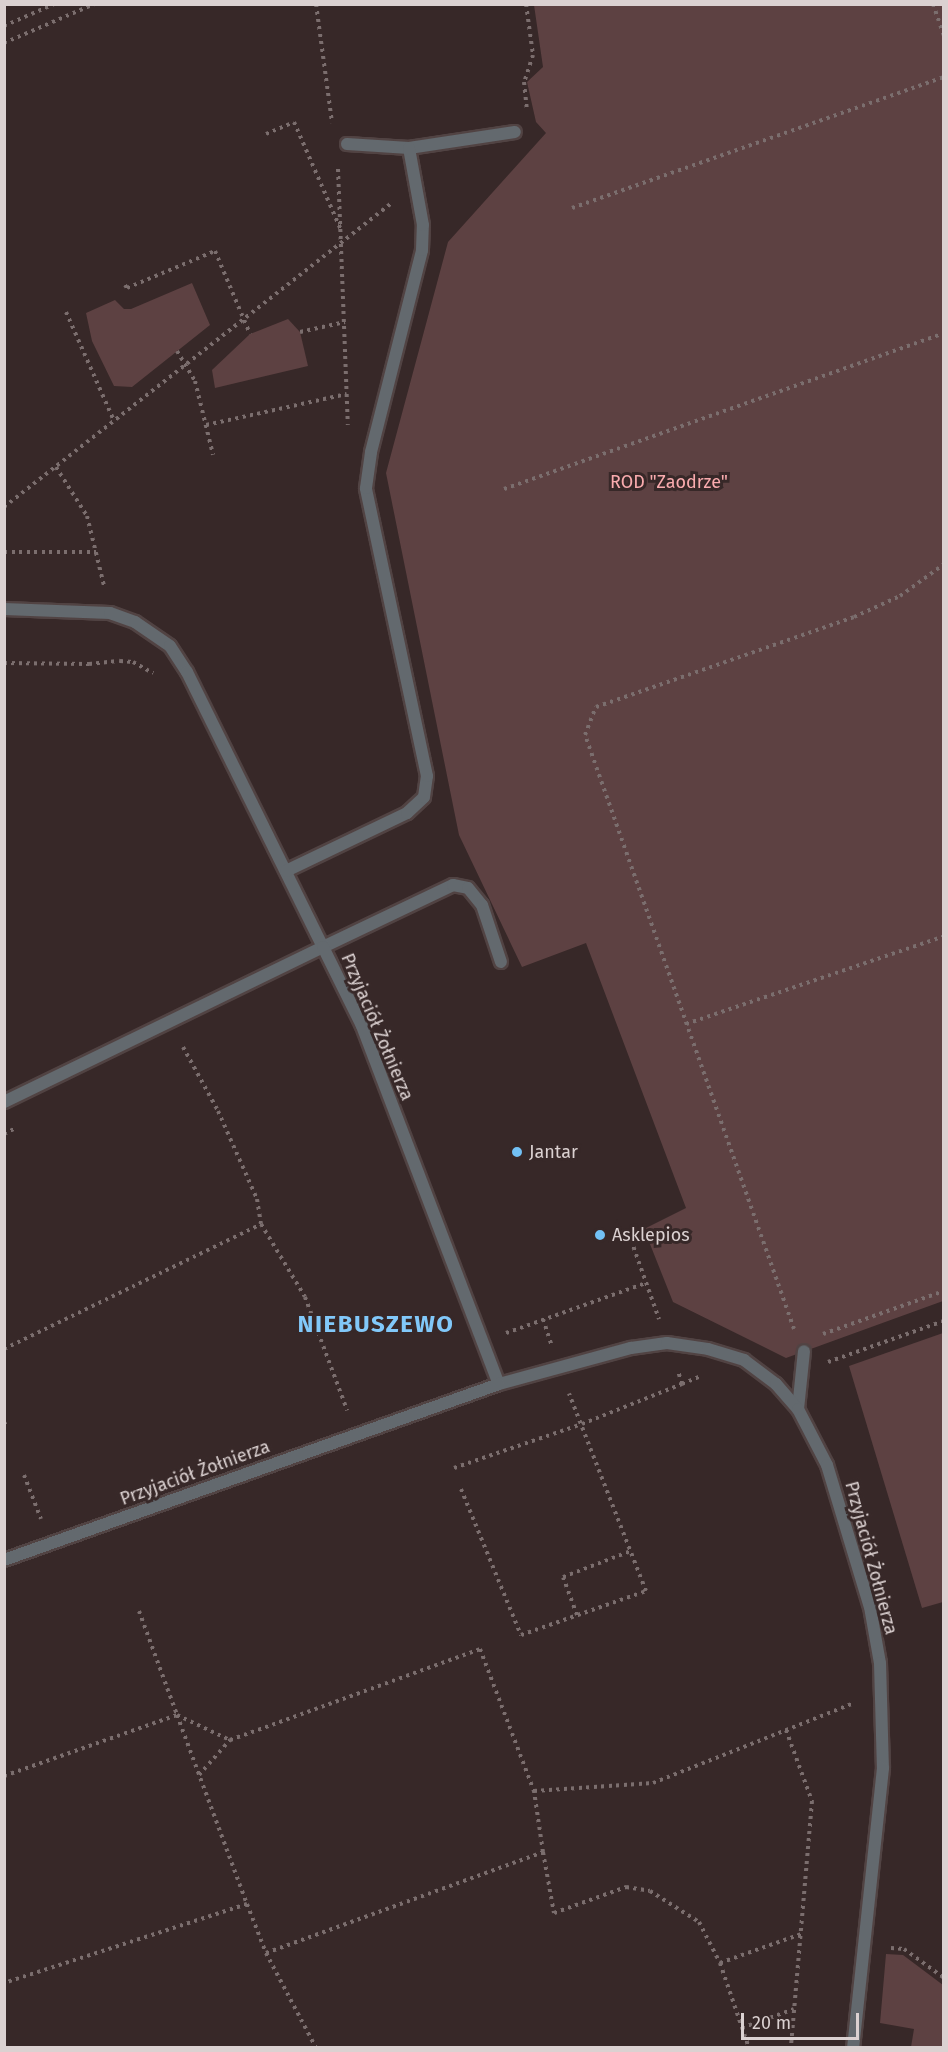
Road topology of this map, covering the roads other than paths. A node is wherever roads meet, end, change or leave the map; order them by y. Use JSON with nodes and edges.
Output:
{"nodes":[{"id":1,"x":515,"y":132,"type":"road end"},
{"id":2,"x":347,"y":144,"type":"dead end"},
{"id":3,"x":409,"y":148,"type":"junction"},
{"id":4,"x":4,"y":609,"type":"edge"},
{"id":5,"x":286,"y":871,"type":"junction"},
{"id":6,"x":323,"y":947,"type":"junction"},
{"id":7,"x":501,"y":962,"type":"dead end"},
{"id":8,"x":4,"y":1102,"type":"edge"},
{"id":9,"x":804,"y":1351,"type":"road end"},
{"id":10,"x":499,"y":1384,"type":"junction"},
{"id":11,"x":798,"y":1409,"type":"junction"},
{"id":12,"x":4,"y":1560,"type":"edge"},
{"id":13,"x":853,"y":2048,"type":"edge"}],
"edges":[{"from":1,"to":3,"type":"street"},
{"from":2,"to":3,"type":"street"},
{"from":3,"to":5,"type":"street"},
{"from":4,"to":5,"type":"street"},
{"from":5,"to":6,"type":"street"},
{"from":6,"to":7,"type":"street"},
{"from":6,"to":8,"type":"street","name":"Przyjaciół Żołnierza"},
{"from":6,"to":10,"type":"street","name":"Przyjaciół Żołnierza"},
{"from":9,"to":11,"type":"street"},
{"from":10,"to":11,"type":"street","name":"Przyjaciół Żołnierza"},
{"from":10,"to":12,"type":"street","name":"Przyjaciół Żołnierza"},
{"from":11,"to":13,"type":"street","name":"Przyjaciół Żołnierza"}]}
